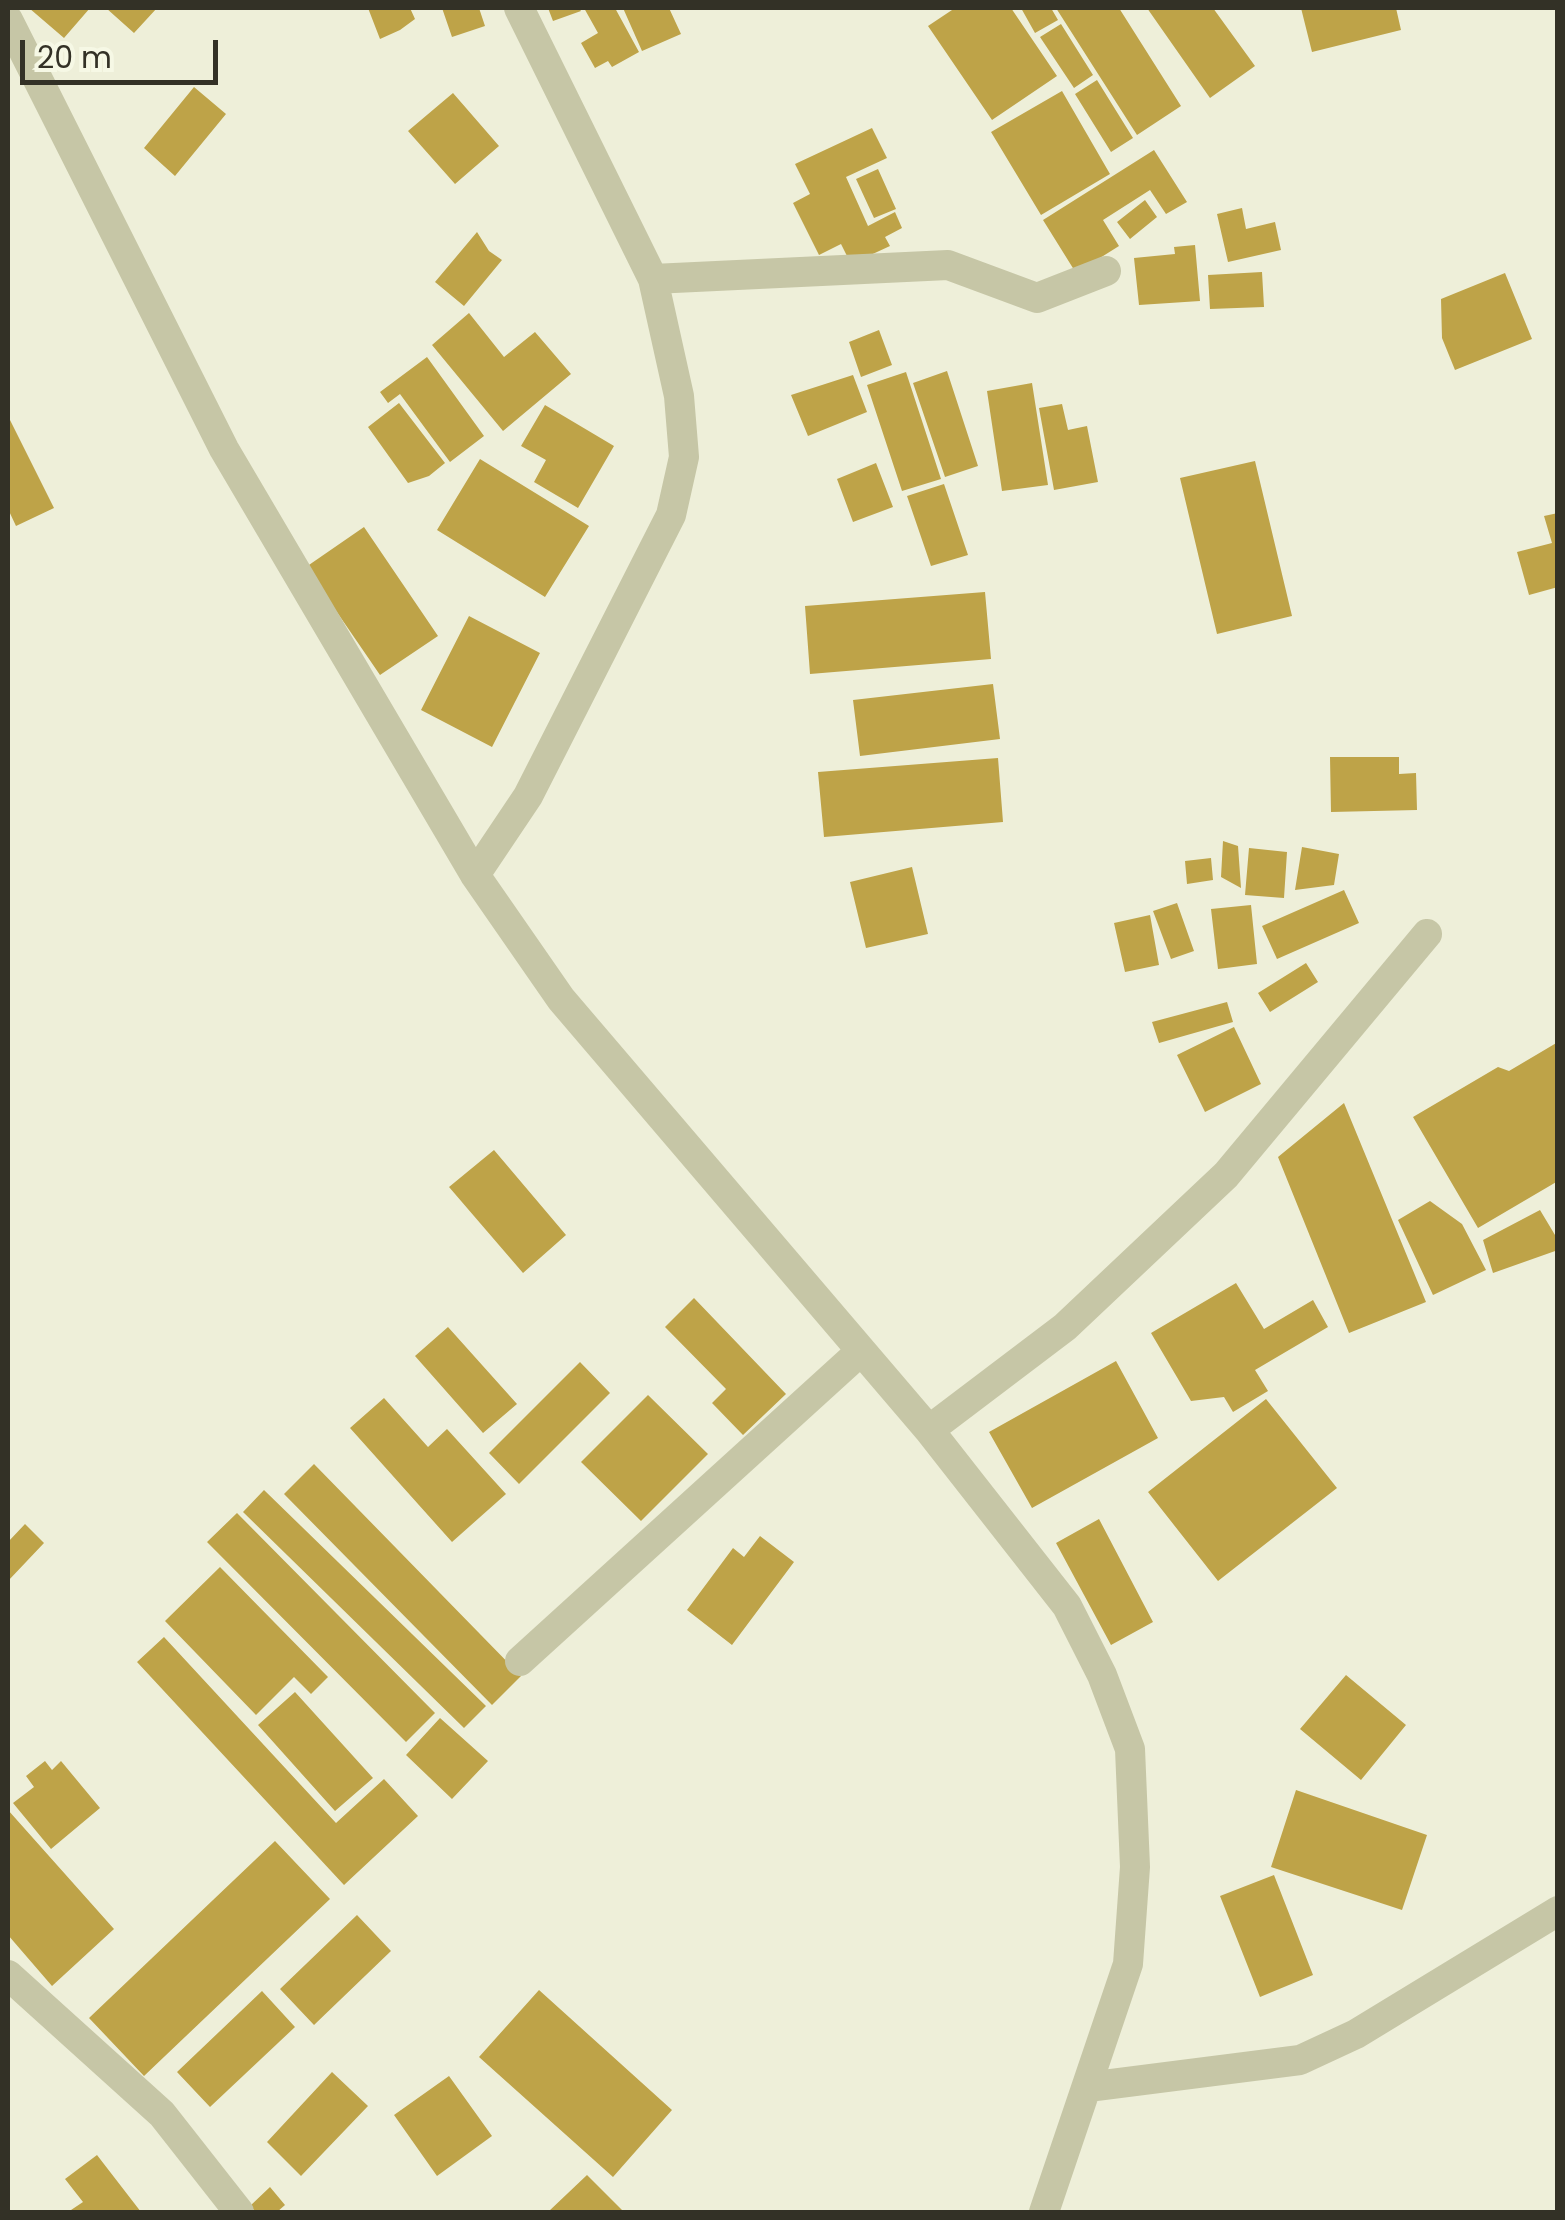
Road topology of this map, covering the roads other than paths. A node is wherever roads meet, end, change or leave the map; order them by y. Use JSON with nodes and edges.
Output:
{"nodes":[{"id":1,"x":519,"y":8,"type":"edge"},
{"id":2,"x":8,"y":20,"type":"edge"},
{"id":3,"x":1106,"y":271,"type":"dead end"},
{"id":4,"x":653,"y":279,"type":"junction"},
{"id":5,"x":476,"y":875,"type":"junction"},
{"id":6,"x":1427,"y":934,"type":"dead end"},
{"id":7,"x":862,"y":1352,"type":"junction"},
{"id":8,"x":930,"y":1430,"type":"junction"},
{"id":9,"x":520,"y":1661,"type":"dead end"},
{"id":10,"x":1558,"y":1911,"type":"edge"},
{"id":11,"x":8,"y":1974,"type":"edge"},
{"id":12,"x":1088,"y":2087,"type":"junction"},
{"id":13,"x":239,"y":2212,"type":"edge"},
{"id":14,"x":1044,"y":2212,"type":"edge"}],
"edges":[{"from":1,"to":4,"type":"street"},
{"from":2,"to":5,"type":"street"},
{"from":3,"to":4,"type":"street"},
{"from":4,"to":5,"type":"street"},
{"from":5,"to":7,"type":"street"},
{"from":6,"to":8,"type":"street"},
{"from":7,"to":8,"type":"street"},
{"from":7,"to":9,"type":"street"},
{"from":8,"to":12,"type":"street"},
{"from":10,"to":12,"type":"street"},
{"from":11,"to":13,"type":"street"},
{"from":12,"to":14,"type":"street"}]}
